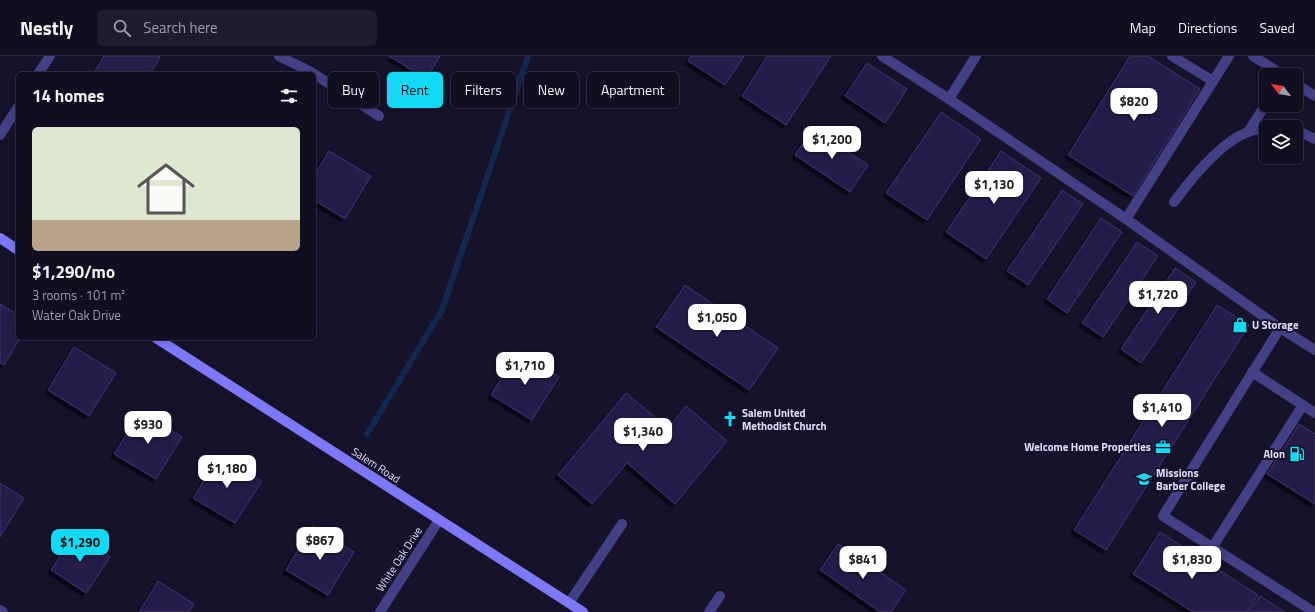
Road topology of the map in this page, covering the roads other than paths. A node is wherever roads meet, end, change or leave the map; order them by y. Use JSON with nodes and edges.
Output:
{"nodes":[{"id":1,"x":50,"y":56,"type":"edge"},
{"id":2,"x":279,"y":56,"type":"edge"},
{"id":3,"x":882,"y":56,"type":"edge"},
{"id":4,"x":976,"y":56,"type":"edge"},
{"id":5,"x":1172,"y":56,"type":"edge"},
{"id":6,"x":1229,"y":56,"type":"edge"},
{"id":7,"x":1253,"y":56,"type":"edge"},
{"id":8,"x":1272,"y":68,"type":"edge"},
{"id":9,"x":39,"y":72,"type":"edge"},
{"id":10,"x":311,"y":72,"type":"edge"},
{"id":11,"x":316,"y":75,"type":"edge"},
{"id":12,"x":1213,"y":81,"type":"junction"},
{"id":13,"x":1303,"y":88,"type":"edge"},
{"id":14,"x":1315,"y":96,"type":"edge"},
{"id":15,"x":949,"y":99,"type":"junction"},
{"id":16,"x":16,"y":109,"type":"edge"},
{"id":17,"x":1261,"y":112,"type":"edge"},
{"id":18,"x":379,"y":116,"type":"dead end"},
{"id":19,"x":1259,"y":130,"type":"edge"},
{"id":20,"x":1248,"y":132,"type":"junction"},
{"id":21,"x":1303,"y":133,"type":"edge"},
{"id":22,"x":0,"y":135,"type":"edge"},
{"id":23,"x":1315,"y":139,"type":"edge"},
{"id":24,"x":1174,"y":202,"type":"dead end"},
{"id":25,"x":1126,"y":219,"type":"junction"},
{"id":26,"x":0,"y":238,"type":"edge"},
{"id":27,"x":16,"y":249,"type":"edge"},
{"id":28,"x":1280,"y":328,"type":"junction"},
{"id":29,"x":159,"y":340,"type":"edge"},
{"id":30,"x":1315,"y":350,"type":"edge"},
{"id":31,"x":1252,"y":372,"type":"junction"},
{"id":32,"x":1303,"y":406,"type":"junction"},
{"id":33,"x":1315,"y":413,"type":"edge"},
{"id":34,"x":439,"y":520,"type":"junction"},
{"id":35,"x":622,"y":524,"type":"dead end"},
{"id":36,"x":1212,"y":548,"type":"junction"},
{"id":37,"x":720,"y":596,"type":"dead end"},
{"id":38,"x":569,"y":603,"type":"junction"},
{"id":39,"x":0,"y":610,"type":"edge"},
{"id":40,"x":3,"y":612,"type":"edge"},
{"id":41,"x":380,"y":612,"type":"edge"},
{"id":42,"x":583,"y":612,"type":"edge"},
{"id":43,"x":709,"y":612,"type":"edge"},
{"id":44,"x":1314,"y":612,"type":"edge"}],
"edges":[{"from":1,"to":9,"type":"street"},
{"from":2,"to":10,"type":"street"},
{"from":3,"to":15,"type":"street"},
{"from":4,"to":15,"type":"street"},
{"from":5,"to":12,"type":"street"},
{"from":6,"to":12,"type":"street"},
{"from":7,"to":8,"type":"street"},
{"from":11,"to":18,"type":"street"},
{"from":12,"to":25,"type":"street"},
{"from":13,"to":14,"type":"street"},
{"from":15,"to":25,"type":"street"},
{"from":16,"to":22,"type":"street"},
{"from":17,"to":20,"type":"street"},
{"from":19,"to":20,"type":"street"},
{"from":20,"to":24,"type":"street"},
{"from":21,"to":23,"type":"street"},
{"from":25,"to":28,"type":"street"},
{"from":26,"to":27,"type":"main road"},
{"from":28,"to":30,"type":"street"},
{"from":28,"to":31,"type":"street"},
{"from":29,"to":34,"type":"main road","name":"Salem Road"},
{"from":31,"to":32,"type":"street"},
{"from":31,"to":36,"type":"street"},
{"from":32,"to":33,"type":"street"},
{"from":32,"to":36,"type":"street"},
{"from":34,"to":38,"type":"main road","name":"Salem Road"},
{"from":34,"to":41,"type":"street","name":"White Oak Drive"},
{"from":35,"to":38,"type":"street"},
{"from":36,"to":44,"type":"street"},
{"from":37,"to":43,"type":"street"},
{"from":38,"to":42,"type":"main road","name":"Salem Road"},
{"from":39,"to":40,"type":"street"}]}
